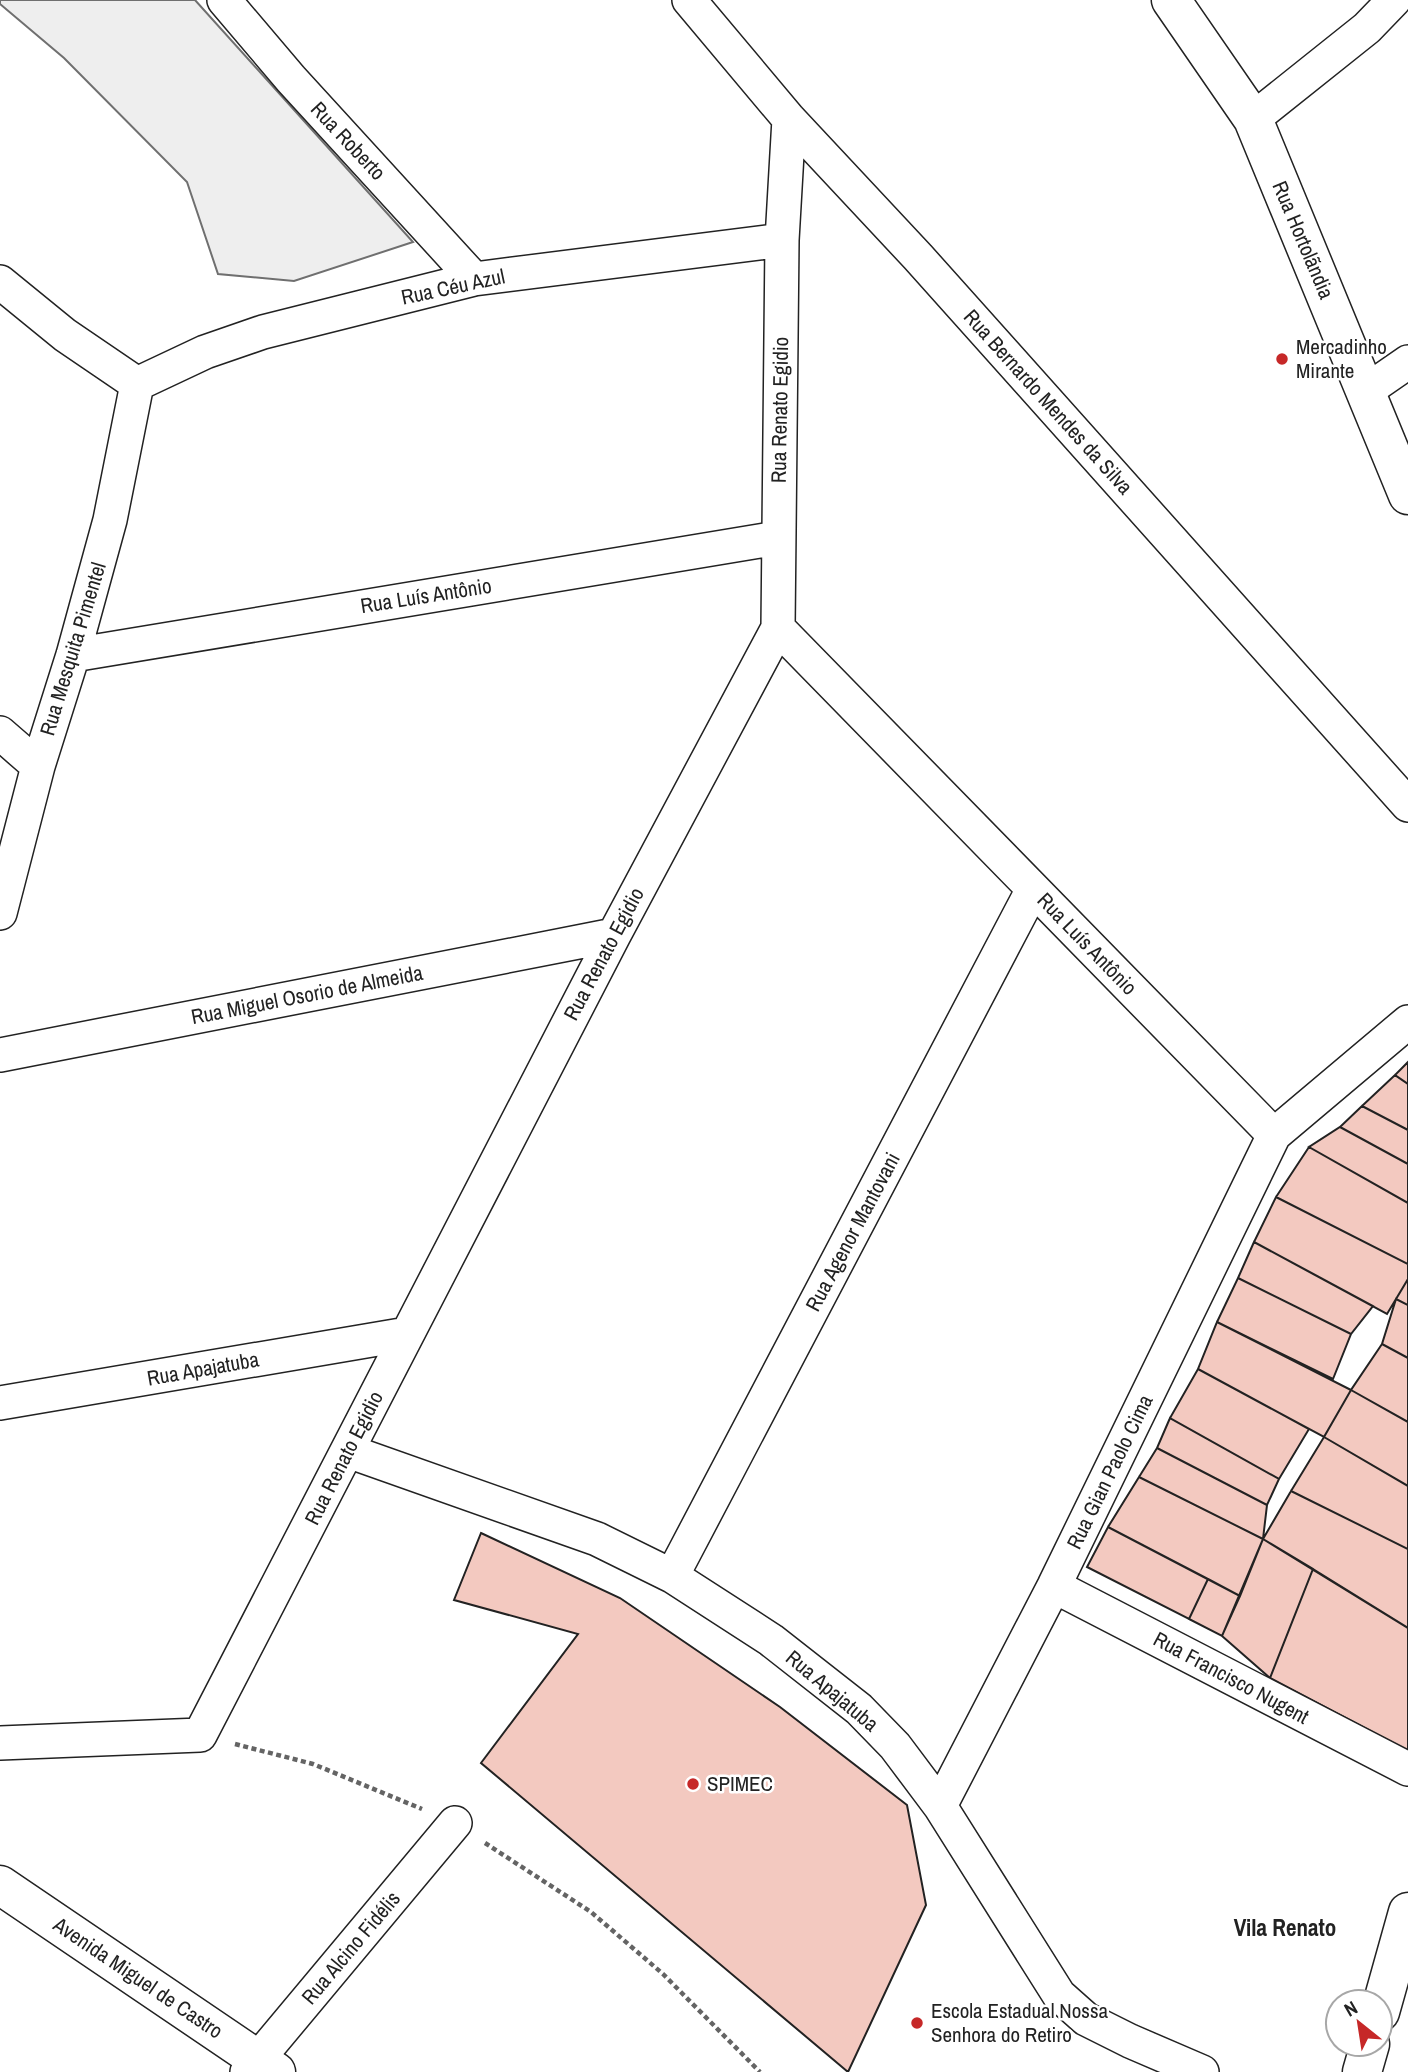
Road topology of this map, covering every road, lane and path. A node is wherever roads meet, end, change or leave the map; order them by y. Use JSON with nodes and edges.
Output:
{"nodes":[{"id":1,"x":224,"y":0,"type":"edge"},
{"id":2,"x":689,"y":0,"type":"edge"},
{"id":3,"x":1171,"y":0,"type":"edge"},
{"id":4,"x":1394,"y":0,"type":"edge"},
{"id":5,"x":1253,"y":118,"type":"junction"},
{"id":6,"x":789,"y":119,"type":"junction"},
{"id":7,"x":782,"y":240,"type":"junction"},
{"id":8,"x":474,"y":279,"type":"junction"},
{"id":9,"x":0,"y":282,"type":"edge"},
{"id":10,"x":1408,"y":362,"type":"edge"},
{"id":11,"x":137,"y":384,"type":"junction"},
{"id":12,"x":1366,"y":391,"type":"junction"},
{"id":13,"x":1408,"y":495,"type":"edge"},
{"id":14,"x":778,"y":538,"type":"junction"},
{"id":15,"x":778,"y":628,"type":"junction"},
{"id":16,"x":73,"y":655,"type":"junction"},
{"id":17,"x":0,"y":733,"type":"edge"},
{"id":18,"x":38,"y":765,"type":"junction"},
{"id":19,"x":1408,"y":804,"type":"edge"},
{"id":20,"x":1033,"y":888,"type":"junction"},
{"id":21,"x":0,"y":913,"type":"edge"},
{"id":22,"x":614,"y":935,"type":"junction"},
{"id":23,"x":1408,"y":1022,"type":"edge"},
{"id":24,"x":0,"y":1055,"type":"edge"},
{"id":25,"x":1273,"y":1135,"type":"junction"},
{"id":26,"x":407,"y":1334,"type":"junction"},
{"id":27,"x":0,"y":1403,"type":"edge"},
{"id":28,"x":348,"y":1451,"type":"junction"},
{"id":29,"x":672,"y":1576,"type":"junction"},
{"id":30,"x":1054,"y":1586,"type":"junction"},
{"id":31,"x":200,"y":1735,"type":"junction"},
{"id":32,"x":0,"y":1743,"type":"edge"},
{"id":33,"x":1408,"y":1769,"type":"edge"},
{"id":34,"x":940,"y":1806,"type":"junction"},
{"id":35,"x":455,"y":1823,"type":"junction"},
{"id":36,"x":0,"y":1885,"type":"edge"},
{"id":37,"x":1408,"y":1913,"type":"edge"},
{"id":38,"x":1387,"y":1988,"type":"edge"},
{"id":39,"x":261,"y":2068,"type":"edge"},
{"id":40,"x":760,"y":2072,"type":"edge"},
{"id":41,"x":1202,"y":2072,"type":"edge"}],
"edges":[{"from":1,"to":8,"type":"street","name":"Rua Roberto"},
{"from":2,"to":6,"type":"street","name":"Rua Bernardo Mendes da Silva"},
{"from":3,"to":5,"type":"street","name":"Rua Hortolãndia"},
{"from":4,"to":5,"type":"street"},
{"from":5,"to":12,"type":"street","name":"Rua Hortolãndia"},
{"from":6,"to":7,"type":"street","name":"Rua Renato Egidio"},
{"from":6,"to":19,"type":"street","name":"Rua Bernardo Mendes da Silva"},
{"from":7,"to":8,"type":"street","name":"Rua Céu Azul"},
{"from":7,"to":14,"type":"street","name":"Rua Renato Egidio"},
{"from":8,"to":11,"type":"street","name":"Rua Céu Azul"},
{"from":9,"to":11,"type":"street"},
{"from":10,"to":12,"type":"street"},
{"from":11,"to":16,"type":"street","name":"Rua Mesquita Pimentel"},
{"from":12,"to":13,"type":"street","name":"Rua Hortolãndia"},
{"from":14,"to":15,"type":"street","name":"Rua Renato Egidio"},
{"from":14,"to":16,"type":"street","name":"Rua Luís Antônio"},
{"from":15,"to":20,"type":"street","name":"Rua Luís Antônio"},
{"from":15,"to":22,"type":"street","name":"Rua Renato Egidio"},
{"from":16,"to":18,"type":"street","name":"Rua Mesquita Pimentel"},
{"from":17,"to":18,"type":"street"},
{"from":18,"to":21,"type":"street","name":"Rua Mesquita Pimentel"},
{"from":20,"to":25,"type":"street","name":"Rua Luís Antônio"},
{"from":20,"to":29,"type":"street","name":"Rua Agenor Mantovani"},
{"from":22,"to":24,"type":"street","name":"Rua Miguel Osorio de Almeida"},
{"from":22,"to":26,"type":"street","name":"Rua Renato Egidio"},
{"from":23,"to":25,"type":"street"},
{"from":25,"to":30,"type":"street","name":"Rua Gian Paolo Cima"},
{"from":26,"to":27,"type":"street","name":"Rua Apajatuba"},
{"from":26,"to":28,"type":"street","name":"Rua Renato Egidio"},
{"from":28,"to":29,"type":"street","name":"Rua Apajatuba"},
{"from":28,"to":31,"type":"street","name":"Rua Renato Egidio"},
{"from":29,"to":34,"type":"street","name":"Rua Apajatuba"},
{"from":30,"to":33,"type":"street","name":"Rua Francisco Nugent"},
{"from":30,"to":34,"type":"street","name":"Rua Gian Paolo Cima"},
{"from":31,"to":32,"type":"street"},
{"from":31,"to":35,"type":"path"},
{"from":34,"to":41,"type":"street","name":"Rua Apajatuba"},
{"from":35,"to":39,"type":"street","name":"Rua Alcino Fidélis"},
{"from":35,"to":40,"type":"path"},
{"from":36,"to":39,"type":"street","name":"Avenida Miguel de Castro"},
{"from":37,"to":38,"type":"street"}]}
